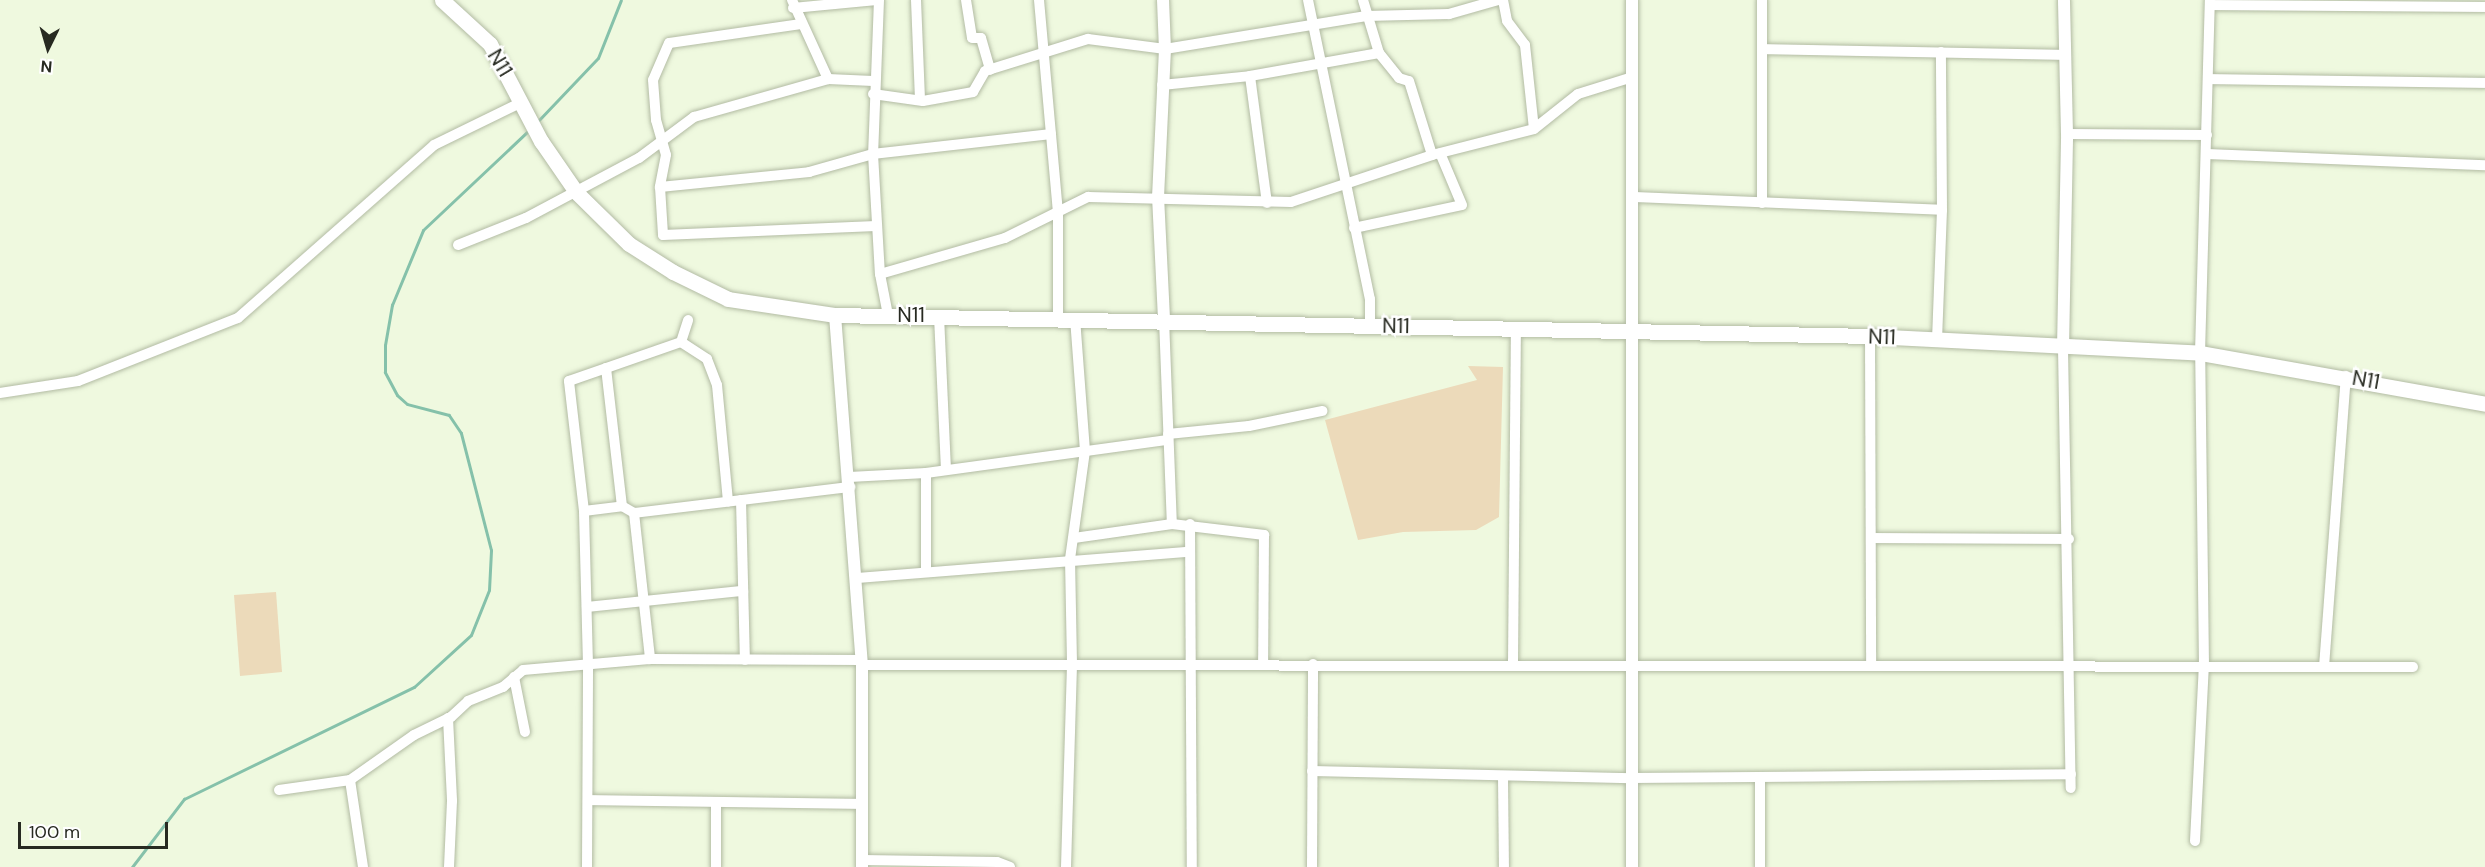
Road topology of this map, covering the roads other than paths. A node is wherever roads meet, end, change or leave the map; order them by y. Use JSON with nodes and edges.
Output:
{"nodes":[{"id":1,"x":442,"y":0,"type":"edge"},
{"id":2,"x":878,"y":0,"type":"edge"},
{"id":3,"x":916,"y":0,"type":"edge"},
{"id":4,"x":966,"y":0,"type":"edge"},
{"id":5,"x":1039,"y":0,"type":"edge"},
{"id":6,"x":1163,"y":0,"type":"edge"},
{"id":7,"x":1308,"y":0,"type":"edge"},
{"id":8,"x":1363,"y":0,"type":"edge"},
{"id":9,"x":1500,"y":0,"type":"edge"},
{"id":10,"x":1632,"y":0,"type":"edge"},
{"id":11,"x":1762,"y":0,"type":"edge"},
{"id":12,"x":2064,"y":0,"type":"edge"},
{"id":13,"x":2210,"y":3,"type":"edge"},
{"id":14,"x":792,"y":4,"type":"edge"},
{"id":15,"x":2485,"y":6,"type":"edge"},
{"id":16,"x":1366,"y":16,"type":"junction"},
{"id":17,"x":801,"y":24,"type":"junction"},
{"id":18,"x":1315,"y":26,"type":"junction"},
{"id":19,"x":1165,"y":49,"type":"junction"},
{"id":20,"x":1762,"y":49,"type":"junction"},
{"id":21,"x":1044,"y":51,"type":"junction"},
{"id":22,"x":1941,"y":52,"type":"junction"},
{"id":23,"x":1379,"y":53,"type":"junction"},
{"id":24,"x":2065,"y":55,"type":"junction"},
{"id":25,"x":1320,"y":65,"type":"junction"},
{"id":26,"x":990,"y":70,"type":"junction"},
{"id":27,"x":1250,"y":76,"type":"junction"},
{"id":28,"x":1629,"y":78,"type":"junction"},
{"id":29,"x":828,"y":79,"type":"junction"},
{"id":30,"x":2208,"y":79,"type":"junction"},
{"id":31,"x":873,"y":81,"type":"junction"},
{"id":32,"x":2485,"y":83,"type":"edge"},
{"id":33,"x":1162,"y":85,"type":"junction"},
{"id":34,"x":873,"y":94,"type":"junction"},
{"id":35,"x":920,"y":100,"type":"junction"},
{"id":36,"x":522,"y":102,"type":"junction"},
{"id":37,"x":1534,"y":129,"type":"junction"},
{"id":38,"x":1051,"y":134,"type":"junction"},
{"id":39,"x":2067,"y":134,"type":"junction"},
{"id":40,"x":2207,"y":135,"type":"junction"},
{"id":41,"x":660,"y":142,"type":"junction"},
{"id":42,"x":873,"y":154,"type":"junction"},
{"id":43,"x":1436,"y":154,"type":"junction"},
{"id":44,"x":2207,"y":154,"type":"junction"},
{"id":45,"x":2485,"y":165,"type":"edge"},
{"id":46,"x":1345,"y":185,"type":"junction"},
{"id":47,"x":660,"y":187,"type":"junction"},
{"id":48,"x":576,"y":192,"type":"junction"},
{"id":49,"x":1158,"y":196,"type":"junction"},
{"id":50,"x":1634,"y":197,"type":"junction"},
{"id":51,"x":1267,"y":202,"type":"junction"},
{"id":52,"x":1762,"y":203,"type":"junction"},
{"id":53,"x":1942,"y":210,"type":"junction"},
{"id":54,"x":1058,"y":213,"type":"junction"},
{"id":55,"x":876,"y":226,"type":"junction"},
{"id":56,"x":1354,"y":228,"type":"junction"},
{"id":57,"x":458,"y":245,"type":"dead end"},
{"id":58,"x":880,"y":274,"type":"junction"},
{"id":59,"x":835,"y":315,"type":"junction"},
{"id":60,"x":888,"y":315,"type":"junction"},
{"id":61,"x":939,"y":316,"type":"junction"},
{"id":62,"x":1058,"y":319,"type":"junction"},
{"id":63,"x":1075,"y":319,"type":"junction"},
{"id":64,"x":1164,"y":319,"type":"junction"},
{"id":65,"x":688,"y":320,"type":"dead end"},
{"id":66,"x":1370,"y":326,"type":"junction"},
{"id":67,"x":1516,"y":328,"type":"junction"},
{"id":68,"x":1631,"y":331,"type":"junction"},
{"id":69,"x":1870,"y":336,"type":"junction"},
{"id":70,"x":1937,"y":339,"type":"junction"},
{"id":71,"x":681,"y":342,"type":"junction"},
{"id":72,"x":2063,"y":348,"type":"junction"},
{"id":73,"x":2200,"y":353,"type":"junction"},
{"id":74,"x":606,"y":368,"type":"junction"},
{"id":75,"x":2346,"y":376,"type":"junction"},
{"id":76,"x":0,"y":393,"type":"edge"},
{"id":77,"x":2485,"y":404,"type":"edge"},
{"id":78,"x":1322,"y":411,"type":"dead end"},
{"id":79,"x":1168,"y":437,"type":"junction"},
{"id":80,"x":1085,"y":451,"type":"junction"},
{"id":81,"x":946,"y":470,"type":"junction"},
{"id":82,"x":926,"y":473,"type":"junction"},
{"id":83,"x":850,"y":482,"type":"junction"},
{"id":84,"x":741,"y":500,"type":"junction"},
{"id":85,"x":728,"y":501,"type":"junction"},
{"id":86,"x":622,"y":506,"type":"junction"},
{"id":87,"x":584,"y":511,"type":"junction"},
{"id":88,"x":634,"y":513,"type":"junction"},
{"id":89,"x":1172,"y":524,"type":"junction"},
{"id":90,"x":1190,"y":524,"type":"junction"},
{"id":91,"x":1074,"y":538,"type":"junction"},
{"id":92,"x":1872,"y":538,"type":"junction"},
{"id":93,"x":2069,"y":539,"type":"junction"},
{"id":94,"x":1190,"y":552,"type":"junction"},
{"id":95,"x":1070,"y":560,"type":"junction"},
{"id":96,"x":926,"y":572,"type":"junction"},
{"id":97,"x":856,"y":578,"type":"junction"},
{"id":98,"x":743,"y":591,"type":"junction"},
{"id":99,"x":644,"y":603,"type":"junction"},
{"id":100,"x":587,"y":607,"type":"junction"},
{"id":101,"x":650,"y":659,"type":"junction"},
{"id":102,"x":745,"y":660,"type":"junction"},
{"id":103,"x":862,"y":662,"type":"junction"},
{"id":104,"x":1072,"y":663,"type":"junction"},
{"id":105,"x":1634,"y":663,"type":"junction"},
{"id":106,"x":1191,"y":664,"type":"junction"},
{"id":107,"x":1263,"y":664,"type":"junction"},
{"id":108,"x":1313,"y":664,"type":"junction"},
{"id":109,"x":1513,"y":664,"type":"junction"},
{"id":110,"x":1871,"y":664,"type":"junction"},
{"id":111,"x":588,"y":665,"type":"junction"},
{"id":112,"x":2070,"y":665,"type":"junction"},
{"id":113,"x":2204,"y":666,"type":"junction"},
{"id":114,"x":2324,"y":666,"type":"junction"},
{"id":115,"x":2413,"y":667,"type":"dead end"},
{"id":116,"x":514,"y":677,"type":"junction"},
{"id":117,"x":448,"y":718,"type":"junction"},
{"id":118,"x":525,"y":732,"type":"dead end"},
{"id":119,"x":1312,"y":771,"type":"junction"},
{"id":120,"x":2071,"y":774,"type":"junction"},
{"id":121,"x":1503,"y":777,"type":"junction"},
{"id":122,"x":1760,"y":777,"type":"junction"},
{"id":123,"x":1632,"y":778,"type":"junction"},
{"id":124,"x":350,"y":780,"type":"junction"},
{"id":125,"x":2071,"y":788,"type":"dead end"},
{"id":126,"x":279,"y":790,"type":"dead end"},
{"id":127,"x":588,"y":800,"type":"junction"},
{"id":128,"x":716,"y":802,"type":"junction"},
{"id":129,"x":862,"y":804,"type":"junction"},
{"id":130,"x":2194,"y":840,"type":"dead end"},
{"id":131,"x":862,"y":863,"type":"edge"},
{"id":132,"x":996,"y":865,"type":"edge"},
{"id":133,"x":363,"y":867,"type":"edge"},
{"id":134,"x":449,"y":867,"type":"edge"},
{"id":135,"x":587,"y":867,"type":"edge"},
{"id":136,"x":716,"y":867,"type":"edge"},
{"id":137,"x":1010,"y":867,"type":"edge"},
{"id":138,"x":1066,"y":867,"type":"edge"},
{"id":139,"x":1192,"y":867,"type":"edge"},
{"id":140,"x":1312,"y":867,"type":"edge"},
{"id":141,"x":1504,"y":867,"type":"edge"},
{"id":142,"x":1632,"y":867,"type":"edge"},
{"id":143,"x":1760,"y":867,"type":"edge"}],
"edges":[{"from":1,"to":36,"type":"main road","name":"N11"},
{"from":2,"to":14,"type":"street"},
{"from":2,"to":31,"type":"street"},
{"from":3,"to":35,"type":"street"},
{"from":4,"to":26,"type":"street"},
{"from":5,"to":21,"type":"street"},
{"from":6,"to":19,"type":"street"},
{"from":7,"to":18,"type":"street"},
{"from":8,"to":16,"type":"street"},
{"from":9,"to":16,"type":"street"},
{"from":9,"to":37,"type":"street"},
{"from":10,"to":28,"type":"street"},
{"from":11,"to":20,"type":"street"},
{"from":12,"to":24,"type":"street"},
{"from":13,"to":15,"type":"street"},
{"from":13,"to":30,"type":"street"},
{"from":14,"to":17,"type":"street"},
{"from":16,"to":18,"type":"street"},
{"from":16,"to":23,"type":"street"},
{"from":17,"to":29,"type":"street"},
{"from":17,"to":41,"type":"street"},
{"from":18,"to":19,"type":"street"},
{"from":18,"to":25,"type":"street"},
{"from":19,"to":21,"type":"street"},
{"from":19,"to":33,"type":"street"},
{"from":20,"to":22,"type":"street"},
{"from":20,"to":52,"type":"street"},
{"from":21,"to":26,"type":"street"},
{"from":21,"to":38,"type":"street"},
{"from":22,"to":24,"type":"street"},
{"from":22,"to":53,"type":"street"},
{"from":23,"to":25,"type":"street"},
{"from":23,"to":43,"type":"street"},
{"from":24,"to":39,"type":"street"},
{"from":25,"to":27,"type":"street"},
{"from":25,"to":46,"type":"street"},
{"from":26,"to":35,"type":"street"},
{"from":27,"to":33,"type":"street"},
{"from":27,"to":51,"type":"street"},
{"from":28,"to":37,"type":"street"},
{"from":28,"to":50,"type":"street"},
{"from":29,"to":31,"type":"street"},
{"from":29,"to":41,"type":"street"},
{"from":30,"to":32,"type":"street"},
{"from":30,"to":40,"type":"street"},
{"from":31,"to":34,"type":"street"},
{"from":33,"to":49,"type":"street"},
{"from":34,"to":35,"type":"street"},
{"from":34,"to":42,"type":"street"},
{"from":36,"to":48,"type":"main road","name":"N11"},
{"from":36,"to":76,"type":"street"},
{"from":37,"to":43,"type":"street"},
{"from":38,"to":42,"type":"street"},
{"from":38,"to":54,"type":"street"},
{"from":39,"to":40,"type":"street"},
{"from":39,"to":72,"type":"street"},
{"from":40,"to":44,"type":"street"},
{"from":41,"to":47,"type":"street"},
{"from":41,"to":48,"type":"street"},
{"from":42,"to":47,"type":"street"},
{"from":42,"to":55,"type":"street"},
{"from":43,"to":46,"type":"street"},
{"from":43,"to":56,"type":"street"},
{"from":44,"to":45,"type":"street"},
{"from":44,"to":73,"type":"street"},
{"from":46,"to":51,"type":"street"},
{"from":46,"to":56,"type":"street"},
{"from":47,"to":55,"type":"street"},
{"from":48,"to":57,"type":"street"},
{"from":48,"to":59,"type":"main road","name":"N11"},
{"from":49,"to":51,"type":"street"},
{"from":49,"to":54,"type":"street"},
{"from":49,"to":64,"type":"street"},
{"from":50,"to":52,"type":"street"},
{"from":50,"to":68,"type":"street"},
{"from":52,"to":53,"type":"street"},
{"from":53,"to":70,"type":"street"},
{"from":54,"to":58,"type":"street"},
{"from":54,"to":62,"type":"street"},
{"from":55,"to":58,"type":"street"},
{"from":56,"to":66,"type":"street"},
{"from":58,"to":60,"type":"street"},
{"from":59,"to":60,"type":"main road","name":"N11"},
{"from":59,"to":83,"type":"street"},
{"from":60,"to":61,"type":"main road","name":"N11"},
{"from":61,"to":62,"type":"main road","name":"N11"},
{"from":61,"to":81,"type":"street"},
{"from":62,"to":63,"type":"main road","name":"N11"},
{"from":63,"to":64,"type":"main road","name":"N11"},
{"from":63,"to":80,"type":"street"},
{"from":64,"to":66,"type":"main road","name":"N11"},
{"from":64,"to":79,"type":"street"},
{"from":65,"to":71,"type":"street"},
{"from":66,"to":67,"type":"main road","name":"N11"},
{"from":67,"to":68,"type":"main road","name":"N11"},
{"from":67,"to":109,"type":"street"},
{"from":68,"to":69,"type":"main road","name":"N11"},
{"from":68,"to":105,"type":"street"},
{"from":69,"to":70,"type":"main road","name":"N11"},
{"from":69,"to":92,"type":"street"},
{"from":70,"to":72,"type":"main road","name":"N11"},
{"from":71,"to":74,"type":"street"},
{"from":71,"to":85,"type":"street"},
{"from":72,"to":73,"type":"main road","name":"N11"},
{"from":72,"to":93,"type":"street"},
{"from":73,"to":75,"type":"main road","name":"N11"},
{"from":73,"to":113,"type":"street"},
{"from":74,"to":86,"type":"street"},
{"from":74,"to":87,"type":"street"},
{"from":75,"to":77,"type":"main road","name":"N11"},
{"from":75,"to":114,"type":"street"},
{"from":78,"to":79,"type":"street"},
{"from":79,"to":80,"type":"street"},
{"from":79,"to":89,"type":"street"},
{"from":80,"to":81,"type":"street"},
{"from":80,"to":91,"type":"street"},
{"from":81,"to":82,"type":"street"},
{"from":82,"to":83,"type":"street"},
{"from":82,"to":96,"type":"street"},
{"from":83,"to":84,"type":"street"},
{"from":83,"to":97,"type":"street"},
{"from":84,"to":85,"type":"street"},
{"from":84,"to":98,"type":"street"},
{"from":85,"to":88,"type":"street"},
{"from":86,"to":87,"type":"street"},
{"from":86,"to":88,"type":"street"},
{"from":87,"to":100,"type":"street"},
{"from":88,"to":99,"type":"street"},
{"from":89,"to":90,"type":"street"},
{"from":89,"to":91,"type":"street"},
{"from":90,"to":94,"type":"street"},
{"from":90,"to":107,"type":"street"},
{"from":91,"to":95,"type":"street"},
{"from":92,"to":93,"type":"street"},
{"from":92,"to":110,"type":"street"},
{"from":93,"to":112,"type":"street"},
{"from":94,"to":95,"type":"street"},
{"from":94,"to":106,"type":"street"},
{"from":95,"to":96,"type":"street"},
{"from":95,"to":104,"type":"street"},
{"from":96,"to":97,"type":"street"},
{"from":97,"to":103,"type":"street"},
{"from":98,"to":99,"type":"street"},
{"from":98,"to":102,"type":"street"},
{"from":99,"to":100,"type":"street"},
{"from":99,"to":101,"type":"street"},
{"from":100,"to":111,"type":"street"},
{"from":101,"to":102,"type":"street"},
{"from":101,"to":111,"type":"street"},
{"from":102,"to":103,"type":"street"},
{"from":103,"to":104,"type":"street"},
{"from":103,"to":129,"type":"street"},
{"from":104,"to":106,"type":"street"},
{"from":104,"to":138,"type":"street"},
{"from":105,"to":109,"type":"street"},
{"from":105,"to":110,"type":"street"},
{"from":105,"to":123,"type":"street"},
{"from":106,"to":107,"type":"street"},
{"from":106,"to":139,"type":"street"},
{"from":107,"to":108,"type":"street"},
{"from":108,"to":109,"type":"street"},
{"from":108,"to":119,"type":"street"},
{"from":110,"to":112,"type":"street"},
{"from":111,"to":116,"type":"street"},
{"from":111,"to":127,"type":"street"},
{"from":112,"to":113,"type":"street"},
{"from":112,"to":120,"type":"street"},
{"from":113,"to":114,"type":"street"},
{"from":113,"to":130,"type":"street"},
{"from":114,"to":115,"type":"street"},
{"from":116,"to":117,"type":"street"},
{"from":116,"to":118,"type":"street"},
{"from":117,"to":124,"type":"street"},
{"from":117,"to":134,"type":"street"},
{"from":119,"to":121,"type":"street"},
{"from":119,"to":140,"type":"street"},
{"from":120,"to":122,"type":"street"},
{"from":120,"to":125,"type":"street"},
{"from":121,"to":123,"type":"street"},
{"from":121,"to":141,"type":"street"},
{"from":122,"to":123,"type":"street"},
{"from":122,"to":143,"type":"street"},
{"from":123,"to":142,"type":"street"},
{"from":124,"to":126,"type":"street"},
{"from":124,"to":133,"type":"street"},
{"from":127,"to":128,"type":"street"},
{"from":127,"to":135,"type":"street"},
{"from":128,"to":129,"type":"street"},
{"from":128,"to":136,"type":"street"},
{"from":129,"to":131,"type":"street"},
{"from":131,"to":132,"type":"street"},
{"from":132,"to":137,"type":"street"}]}
